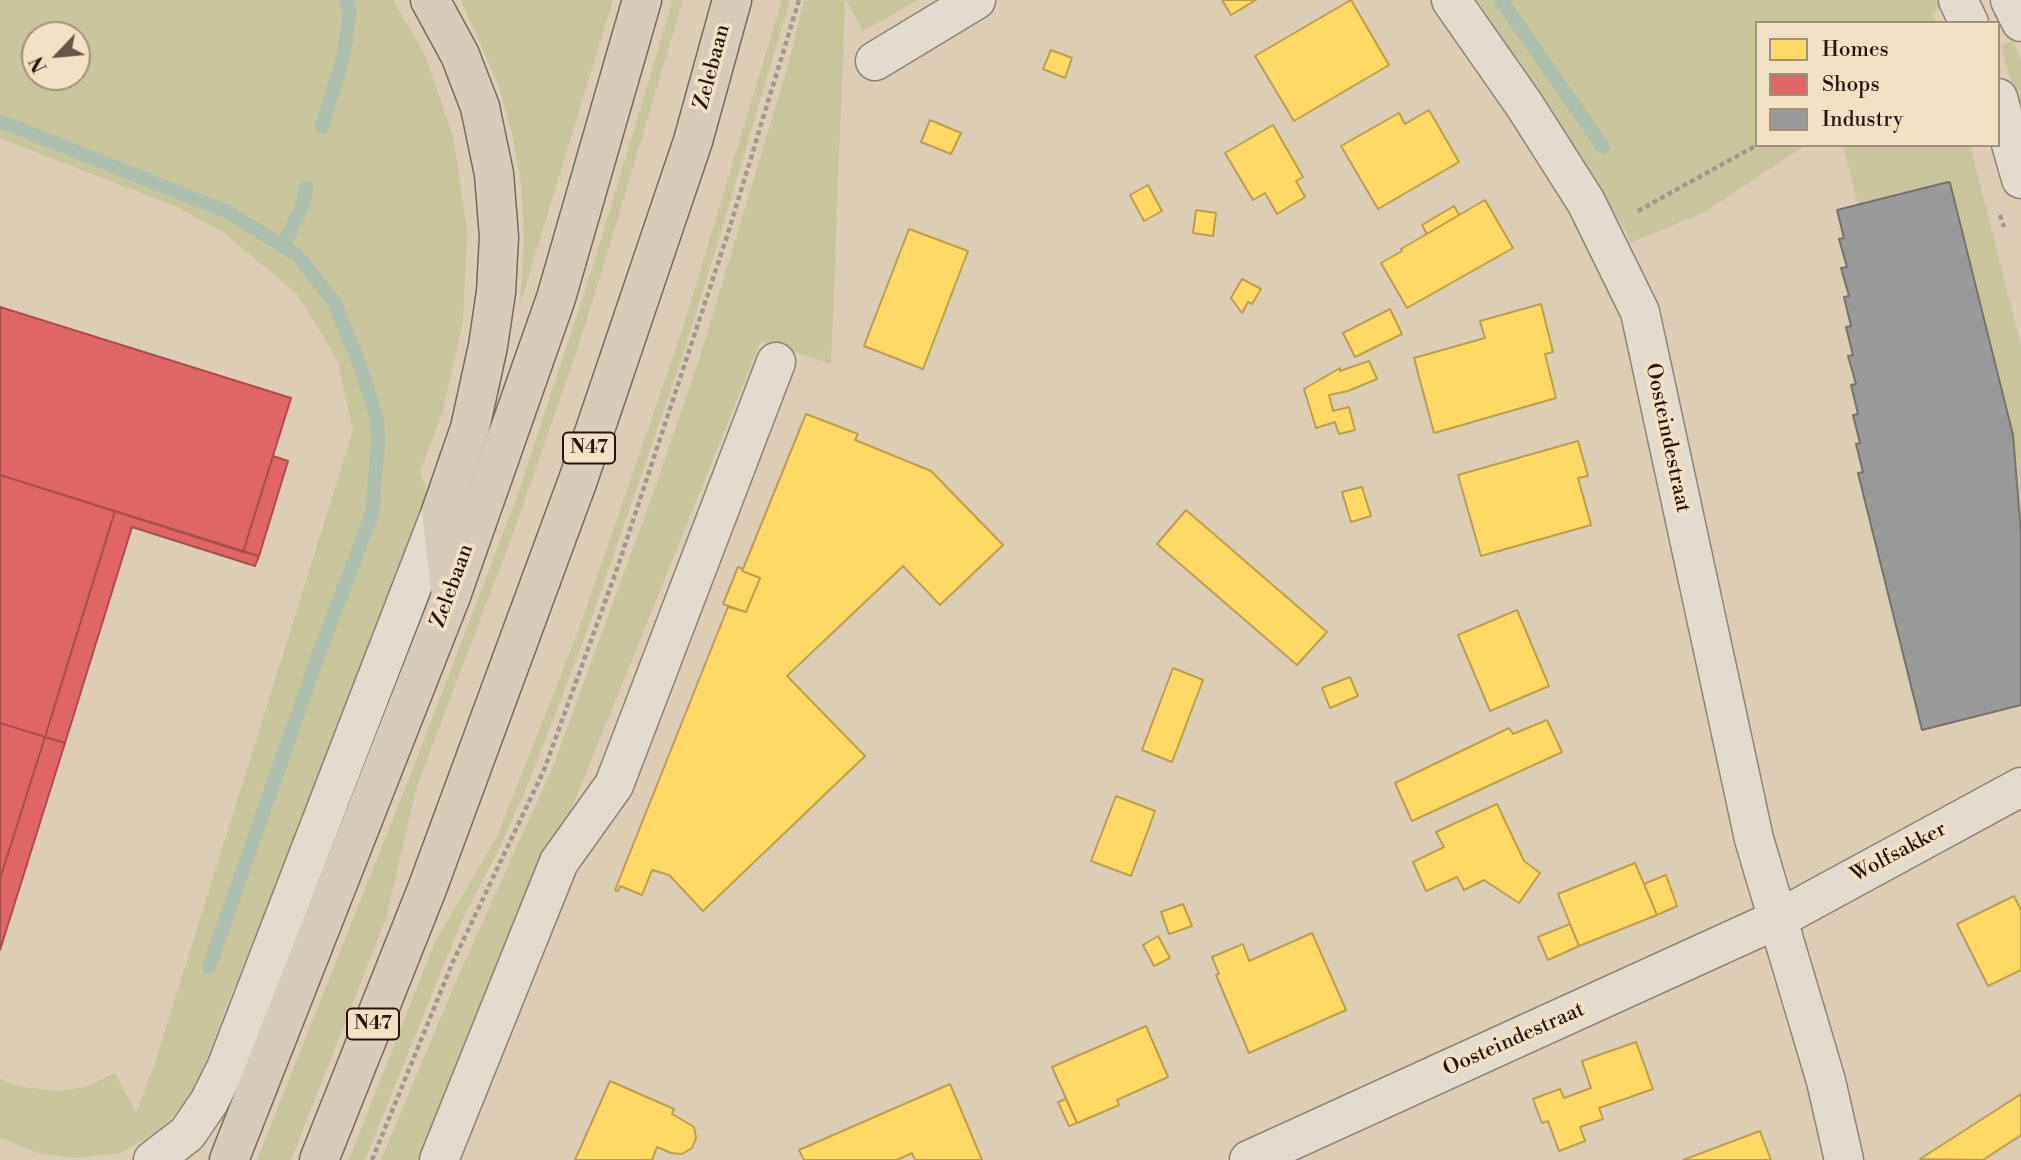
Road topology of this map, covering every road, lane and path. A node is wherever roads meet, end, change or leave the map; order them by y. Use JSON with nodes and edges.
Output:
{"nodes":[{"id":1,"x":430,"y":0,"type":"edge"},
{"id":2,"x":642,"y":0,"type":"edge"},
{"id":3,"x":732,"y":0,"type":"edge"},
{"id":4,"x":799,"y":0,"type":"edge"},
{"id":5,"x":976,"y":0,"type":"edge"},
{"id":6,"x":1451,"y":0,"type":"edge"},
{"id":7,"x":1958,"y":0,"type":"edge"},
{"id":8,"x":2010,"y":0,"type":"edge"},
{"id":9,"x":1968,"y":21,"type":"edge"},
{"id":10,"x":2021,"y":22,"type":"edge"},
{"id":11,"x":875,"y":61,"type":"dead end"},
{"id":12,"x":2000,"y":105,"type":"edge"},
{"id":13,"x":1755,"y":146,"type":"edge"},
{"id":14,"x":2021,"y":179,"type":"edge"},
{"id":15,"x":1600,"y":231,"type":"junction"},
{"id":16,"x":776,"y":362,"type":"dead end"},
{"id":17,"x":441,"y":512,"type":"junction"},
{"id":18,"x":451,"y":596,"type":"junction"},
{"id":19,"x":2021,"y":788,"type":"edge"},
{"id":20,"x":1778,"y":919,"type":"junction"},
{"id":21,"x":153,"y":1160,"type":"edge"},
{"id":22,"x":229,"y":1160,"type":"edge"},
{"id":23,"x":319,"y":1160,"type":"edge"},
{"id":24,"x":372,"y":1160,"type":"edge"},
{"id":25,"x":439,"y":1160,"type":"edge"},
{"id":26,"x":1249,"y":1160,"type":"edge"},
{"id":27,"x":1844,"y":1160,"type":"edge"}],
"edges":[{"from":1,"to":17,"type":"main road"},
{"from":2,"to":18,"type":"main road","name":"Zelebaan"},
{"from":3,"to":23,"type":"main road","name":"Zelebaan","number":"N47"},
{"from":4,"to":24,"type":"path"},
{"from":5,"to":11,"type":"street"},
{"from":6,"to":15,"type":"street","name":"Oosteindestraat"},
{"from":7,"to":9,"type":"street"},
{"from":8,"to":10,"type":"street"},
{"from":12,"to":14,"type":"street"},
{"from":13,"to":15,"type":"path"},
{"from":15,"to":20,"type":"street","name":"Oosteindestraat"},
{"from":16,"to":25,"type":"street"},
{"from":17,"to":18,"type":"main road"},
{"from":17,"to":21,"type":"street"},
{"from":18,"to":22,"type":"main road","name":"Zelebaan"},
{"from":19,"to":20,"type":"street","name":"Wolfsakker"},
{"from":20,"to":26,"type":"street","name":"Oosteindestraat"},
{"from":20,"to":27,"type":"street","name":"Oosteindestraat"}]}
